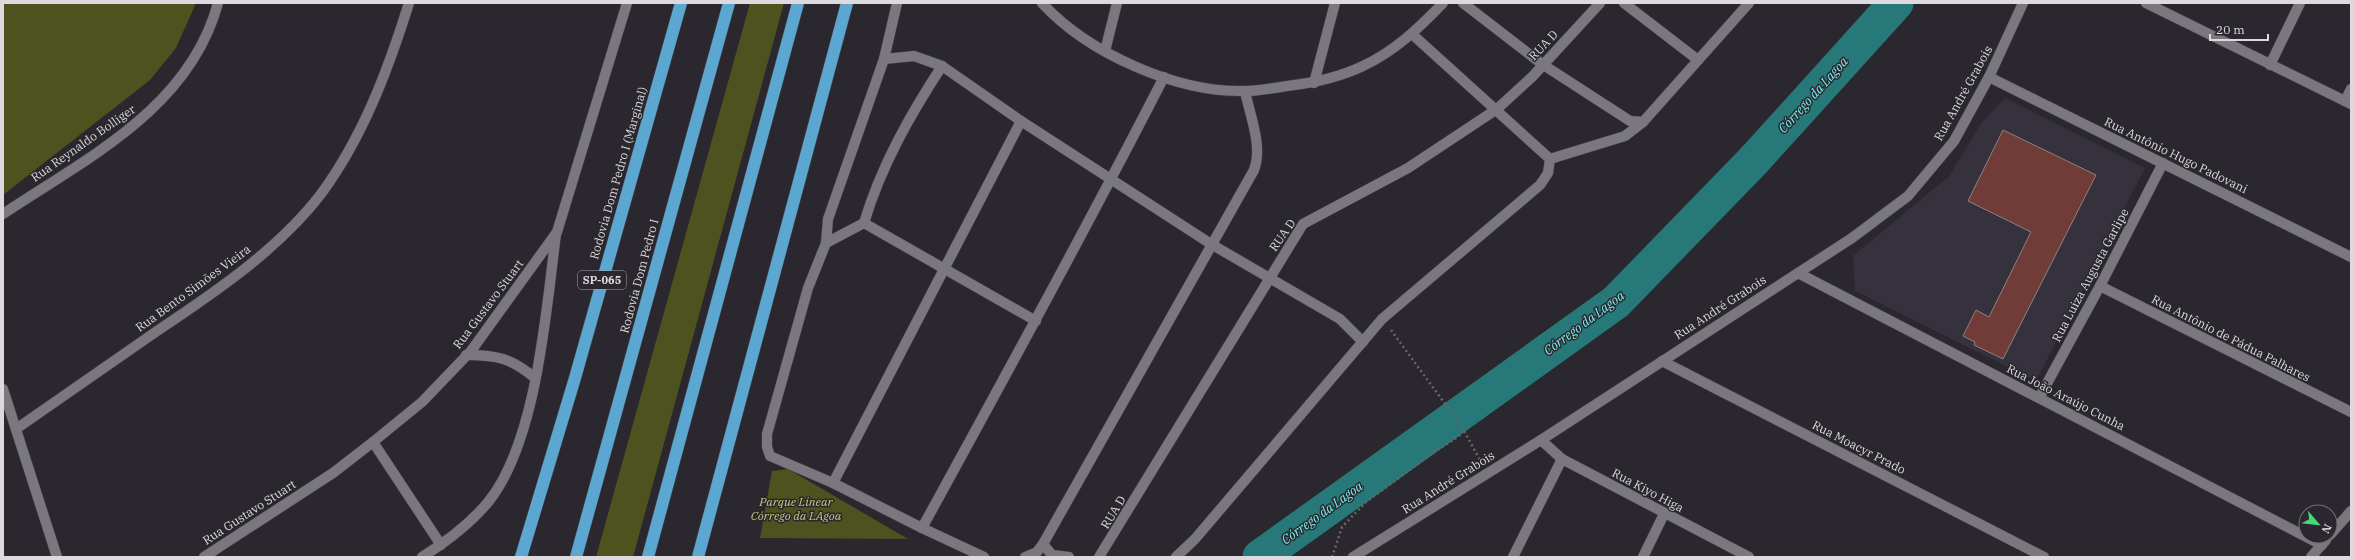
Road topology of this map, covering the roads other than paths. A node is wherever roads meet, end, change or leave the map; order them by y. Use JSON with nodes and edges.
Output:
{"nodes":[{"id":1,"x":218,"y":3,"type":"edge"},
{"id":2,"x":409,"y":3,"type":"edge"},
{"id":3,"x":627,"y":3,"type":"edge"},
{"id":4,"x":681,"y":3,"type":"edge"},
{"id":5,"x":729,"y":3,"type":"edge"},
{"id":6,"x":798,"y":3,"type":"edge"},
{"id":7,"x":847,"y":3,"type":"edge"},
{"id":8,"x":897,"y":3,"type":"edge"},
{"id":9,"x":1042,"y":3,"type":"edge"},
{"id":10,"x":1117,"y":3,"type":"edge"},
{"id":11,"x":1335,"y":3,"type":"edge"},
{"id":12,"x":1443,"y":3,"type":"edge"},
{"id":13,"x":1463,"y":3,"type":"edge"},
{"id":14,"x":1600,"y":3,"type":"edge"},
{"id":15,"x":1624,"y":3,"type":"edge"},
{"id":16,"x":1749,"y":3,"type":"edge"},
{"id":17,"x":2023,"y":3,"type":"edge"},
{"id":18,"x":2146,"y":3,"type":"edge"},
{"id":19,"x":2300,"y":3,"type":"edge"},
{"id":20,"x":1413,"y":35,"type":"junction"},
{"id":21,"x":1104,"y":51,"type":"junction"},
{"id":22,"x":884,"y":59,"type":"junction"},
{"id":23,"x":1698,"y":60,"type":"junction"},
{"id":24,"x":1542,"y":64,"type":"junction"},
{"id":25,"x":942,"y":66,"type":"junction"},
{"id":26,"x":2270,"y":66,"type":"junction"},
{"id":27,"x":1164,"y":77,"type":"junction"},
{"id":28,"x":1989,"y":77,"type":"junction"},
{"id":29,"x":1314,"y":83,"type":"junction"},
{"id":30,"x":2351,"y":89,"type":"edge"},
{"id":31,"x":1245,"y":91,"type":"junction"},
{"id":32,"x":2348,"y":103,"type":"edge"},
{"id":33,"x":1497,"y":109,"type":"junction"},
{"id":34,"x":1021,"y":121,"type":"junction"},
{"id":35,"x":1643,"y":122,"type":"junction"},
{"id":36,"x":1550,"y":159,"type":"junction"},
{"id":37,"x":2163,"y":163,"type":"junction"},
{"id":38,"x":1113,"y":179,"type":"junction"},
{"id":39,"x":3,"y":214,"type":"edge"},
{"id":40,"x":864,"y":222,"type":"junction"},
{"id":41,"x":557,"y":232,"type":"junction"},
{"id":42,"x":826,"y":243,"type":"junction"},
{"id":43,"x":1210,"y":244,"type":"junction"},
{"id":44,"x":2351,"y":257,"type":"edge"},
{"id":45,"x":946,"y":270,"type":"junction"},
{"id":46,"x":1798,"y":273,"type":"junction"},
{"id":47,"x":1269,"y":277,"type":"junction"},
{"id":48,"x":2100,"y":286,"type":"junction"},
{"id":49,"x":1036,"y":321,"type":"junction"},
{"id":50,"x":1363,"y":342,"type":"junction"},
{"id":51,"x":466,"y":356,"type":"junction"},
{"id":52,"x":1662,"y":361,"type":"junction"},
{"id":53,"x":535,"y":378,"type":"junction"},
{"id":54,"x":3,"y":389,"type":"edge"},
{"id":55,"x":2039,"y":398,"type":"junction"},
{"id":56,"x":2351,"y":412,"type":"edge"},
{"id":57,"x":16,"y":429,"type":"junction"},
{"id":58,"x":1541,"y":440,"type":"junction"},
{"id":59,"x":373,"y":442,"type":"junction"},
{"id":60,"x":1562,"y":459,"type":"junction"},
{"id":61,"x":833,"y":483,"type":"junction"},
{"id":62,"x":2351,"y":511,"type":"edge"},
{"id":63,"x":1664,"y":514,"type":"junction"},
{"id":64,"x":2338,"y":526,"type":"edge"},
{"id":65,"x":922,"y":528,"type":"junction"},
{"id":66,"x":1043,"y":544,"type":"junction"},
{"id":67,"x":441,"y":545,"type":"junction"},
{"id":68,"x":2322,"y":545,"type":"joint"},
{"id":69,"x":57,"y":557,"type":"edge"},
{"id":70,"x":204,"y":557,"type":"edge"},
{"id":71,"x":422,"y":557,"type":"edge"},
{"id":72,"x":520,"y":557,"type":"edge"},
{"id":73,"x":576,"y":557,"type":"edge"},
{"id":74,"x":648,"y":557,"type":"edge"},
{"id":75,"x":698,"y":557,"type":"edge"},
{"id":76,"x":984,"y":557,"type":"edge"},
{"id":77,"x":1025,"y":557,"type":"edge"},
{"id":78,"x":1069,"y":557,"type":"edge"},
{"id":79,"x":1099,"y":557,"type":"edge"},
{"id":80,"x":1176,"y":557,"type":"edge"},
{"id":81,"x":1353,"y":557,"type":"edge"},
{"id":82,"x":1513,"y":557,"type":"edge"},
{"id":83,"x":1643,"y":557,"type":"edge"},
{"id":84,"x":1749,"y":557,"type":"edge"},
{"id":85,"x":2044,"y":557,"type":"edge"},
{"id":86,"x":2311,"y":557,"type":"edge"}],
"edges":[{"from":1,"to":39,"type":"street","name":"Rua Reynaldo Bolliger"},
{"from":2,"to":57,"type":"street","name":"Rua Bento Simões Vieira"},
{"from":3,"to":41,"type":"street","name":"Rua Gustavo Stuart"},
{"from":4,"to":72,"type":"highway","name":"Rodovia Dom Pedro I (Marginal)","number":"SP-065"},
{"from":5,"to":73,"type":"highway","name":"Rodovia Dom Pedro I"},
{"from":6,"to":74,"type":"highway"},
{"from":7,"to":75,"type":"highway"},
{"from":8,"to":22,"type":"street"},
{"from":9,"to":21,"type":"street"},
{"from":10,"to":21,"type":"street"},
{"from":11,"to":29,"type":"street"},
{"from":12,"to":20,"type":"street"},
{"from":13,"to":24,"type":"street"},
{"from":14,"to":24,"type":"street","name":"RUA D"},
{"from":15,"to":23,"type":"street"},
{"from":16,"to":23,"type":"street"},
{"from":17,"to":28,"type":"street","name":"Rua André Grabois"},
{"from":18,"to":26,"type":"street"},
{"from":19,"to":26,"type":"street"},
{"from":20,"to":29,"type":"street"},
{"from":20,"to":33,"type":"street"},
{"from":21,"to":27,"type":"street"},
{"from":22,"to":25,"type":"street"},
{"from":22,"to":42,"type":"street"},
{"from":23,"to":35,"type":"street"},
{"from":24,"to":33,"type":"street","name":"RUA D"},
{"from":24,"to":35,"type":"street"},
{"from":25,"to":34,"type":"street"},
{"from":25,"to":40,"type":"street"},
{"from":26,"to":32,"type":"street"},
{"from":27,"to":31,"type":"street"},
{"from":27,"to":38,"type":"street"},
{"from":28,"to":37,"type":"street","name":"Rua Antônio Hugo Padovani"},
{"from":28,"to":46,"type":"street","name":"Rua André Grabois"},
{"from":29,"to":31,"type":"street"},
{"from":30,"to":32,"type":"street"},
{"from":31,"to":43,"type":"street"},
{"from":33,"to":36,"type":"street"},
{"from":33,"to":47,"type":"street","name":"RUA D"},
{"from":34,"to":38,"type":"street"},
{"from":34,"to":45,"type":"street"},
{"from":35,"to":36,"type":"street"},
{"from":36,"to":50,"type":"street"},
{"from":37,"to":44,"type":"street","name":"Rua Antônio Hugo Padovani"},
{"from":37,"to":48,"type":"street","name":"Rua Luiza Augusta Garlipe"},
{"from":38,"to":43,"type":"street"},
{"from":38,"to":49,"type":"street"},
{"from":40,"to":42,"type":"street"},
{"from":40,"to":45,"type":"street"},
{"from":41,"to":51,"type":"street","name":"Rua Gustavo Stuart"},
{"from":41,"to":53,"type":"street"},
{"from":42,"to":61,"type":"street"},
{"from":43,"to":47,"type":"street"},
{"from":43,"to":66,"type":"street"},
{"from":45,"to":49,"type":"street"},
{"from":45,"to":61,"type":"street"},
{"from":46,"to":52,"type":"street","name":"Rua André Grabois"},
{"from":46,"to":55,"type":"street","name":"Rua João Araújo Cunha"},
{"from":47,"to":50,"type":"street"},
{"from":47,"to":79,"type":"street","name":"RUA D"},
{"from":48,"to":55,"type":"street","name":"Rua Luiza Augusta Garlipe"},
{"from":48,"to":56,"type":"street","name":"Rua Antônio de Pádua Palhares"},
{"from":49,"to":65,"type":"street"},
{"from":50,"to":80,"type":"street"},
{"from":51,"to":53,"type":"street"},
{"from":51,"to":59,"type":"street","name":"Rua Gustavo Stuart"},
{"from":52,"to":58,"type":"street","name":"Rua André Grabois"},
{"from":52,"to":85,"type":"street","name":"Rua Moacyr Prado"},
{"from":53,"to":67,"type":"street"},
{"from":54,"to":57,"type":"street"},
{"from":55,"to":68,"type":"street","name":"Rua João Araújo Cunha"},
{"from":57,"to":69,"type":"street"},
{"from":58,"to":60,"type":"street","name":"Rua Kiyo Higa"},
{"from":58,"to":81,"type":"street","name":"Rua André Grabois"},
{"from":59,"to":67,"type":"street"},
{"from":59,"to":70,"type":"street","name":"Rua Gustavo Stuart"},
{"from":60,"to":63,"type":"street","name":"Rua Kiyo Higa"},
{"from":60,"to":82,"type":"street"},
{"from":61,"to":65,"type":"street"},
{"from":62,"to":64,"type":"street"},
{"from":63,"to":83,"type":"street"},
{"from":63,"to":84,"type":"street","name":"Rua Kiyo Higa"},
{"from":65,"to":76,"type":"street"},
{"from":66,"to":77,"type":"street"},
{"from":66,"to":78,"type":"street"},
{"from":67,"to":71,"type":"street"},
{"from":68,"to":86,"type":"street"}]}
